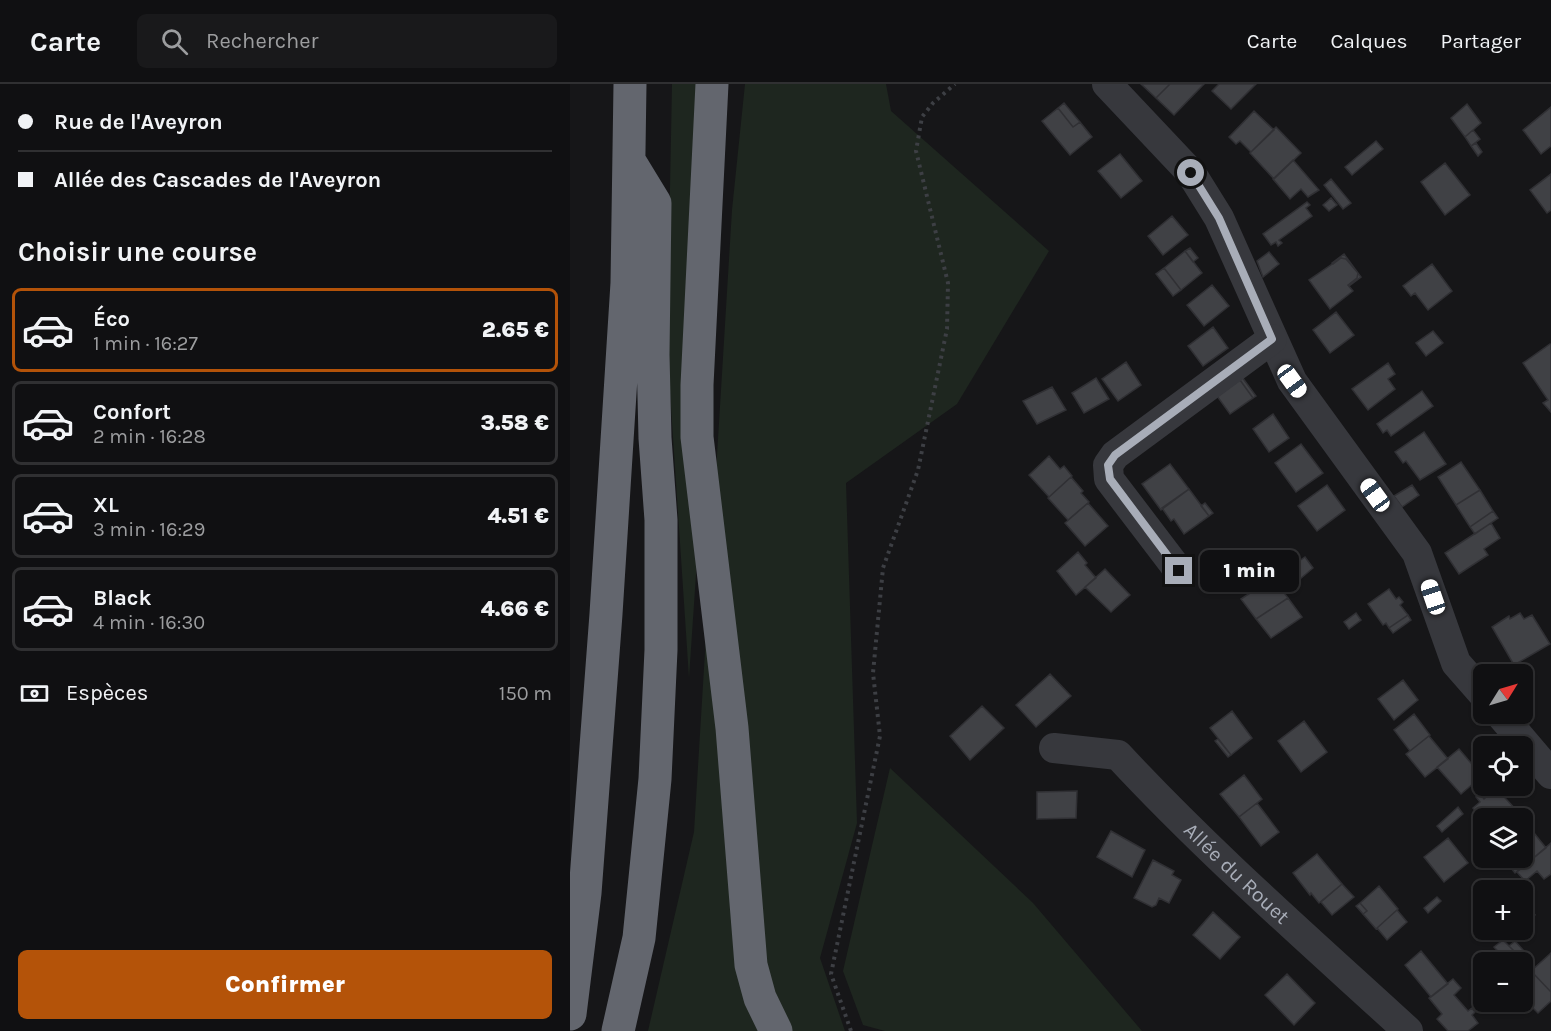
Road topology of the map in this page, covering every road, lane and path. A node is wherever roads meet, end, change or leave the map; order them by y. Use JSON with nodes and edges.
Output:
{"nodes":[{"id":1,"x":630,"y":84,"type":"edge"},
{"id":2,"x":712,"y":84,"type":"edge"},
{"id":3,"x":955,"y":84,"type":"edge"},
{"id":4,"x":1107,"y":84,"type":"edge"},
{"id":5,"x":630,"y":162,"type":"junction"},
{"id":6,"x":1272,"y":339,"type":"junction"},
{"id":7,"x":1179,"y":571,"type":"dead end"},
{"id":8,"x":1473,"y":682,"type":"edge"},
{"id":9,"x":1508,"y":724,"type":"edge"},
{"id":10,"x":1054,"y":747,"type":"dead end"},
{"id":11,"x":1551,"y":774,"type":"edge"},
{"id":12,"x":570,"y":1014,"type":"edge"},
{"id":13,"x":618,"y":1031,"type":"edge"},
{"id":14,"x":776,"y":1031,"type":"edge"},
{"id":15,"x":851,"y":1031,"type":"edge"},
{"id":16,"x":1408,"y":1031,"type":"edge"}],
"edges":[{"from":1,"to":5,"type":"highway"},
{"from":2,"to":14,"type":"highway"},
{"from":3,"to":15,"type":"path"},
{"from":4,"to":6,"type":"street"},
{"from":5,"to":12,"type":"highway"},
{"from":5,"to":13,"type":"highway"},
{"from":6,"to":7,"type":"street"},
{"from":6,"to":8,"type":"street"},
{"from":9,"to":11,"type":"street"},
{"from":10,"to":16,"type":"street","name":"Allée du Rouet"}]}
